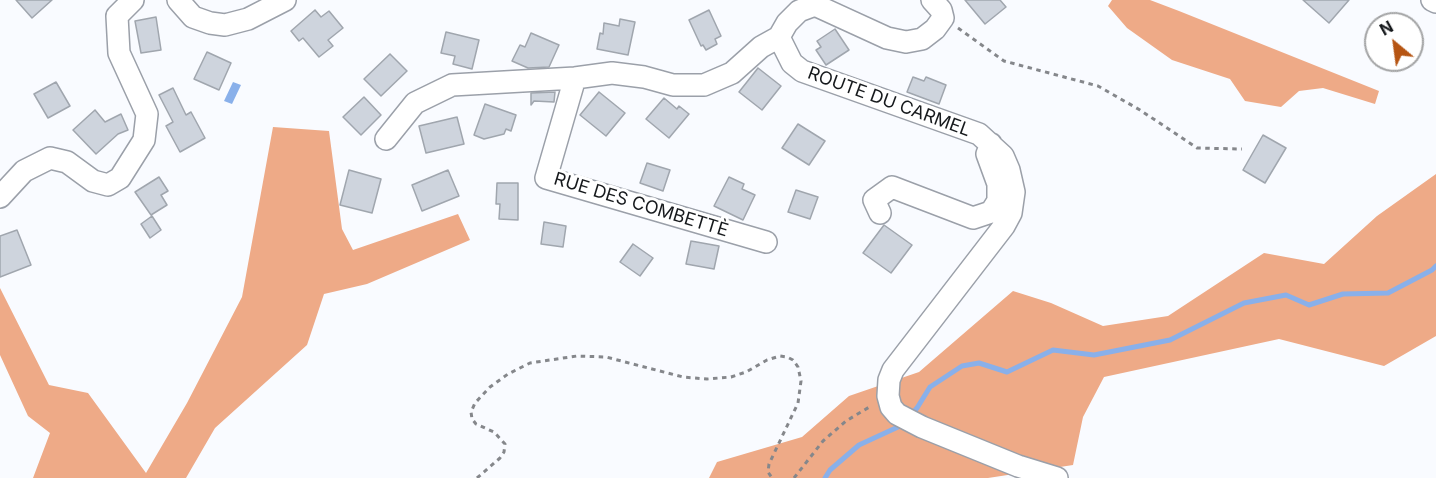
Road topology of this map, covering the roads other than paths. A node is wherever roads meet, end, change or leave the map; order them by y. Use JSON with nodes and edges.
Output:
{"nodes":[{"id":1,"x":133,"y":0,"type":"edge"},
{"id":2,"x":178,"y":0,"type":"edge"},
{"id":3,"x":285,"y":0,"type":"edge"},
{"id":4,"x":811,"y":2,"type":"edge"},
{"id":5,"x":938,"y":9,"type":"edge"},
{"id":6,"x":779,"y":37,"type":"junction"},
{"id":7,"x":575,"y":78,"type":"junction"},
{"id":8,"x":386,"y":140,"type":"dead end"},
{"id":9,"x":992,"y":144,"type":"junction"},
{"id":10,"x":0,"y":197,"type":"edge"},
{"id":11,"x":880,"y":213,"type":"dead end"},
{"id":12,"x":766,"y":242,"type":"dead end"},
{"id":13,"x":1057,"y":478,"type":"edge"}],
"edges":[{"from":1,"to":10,"type":"street"},
{"from":2,"to":3,"type":"street"},
{"from":4,"to":5,"type":"street"},
{"from":4,"to":6,"type":"street"},
{"from":6,"to":7,"type":"street"},
{"from":6,"to":9,"type":"street","name":"ROUTE DU CARMEL"},
{"from":7,"to":8,"type":"street"},
{"from":7,"to":12,"type":"street","name":"RUE DES COMBETTÈ"},
{"from":9,"to":11,"type":"street"},
{"from":9,"to":13,"type":"street","name":"ROUTE DU CARMEL"}]}
